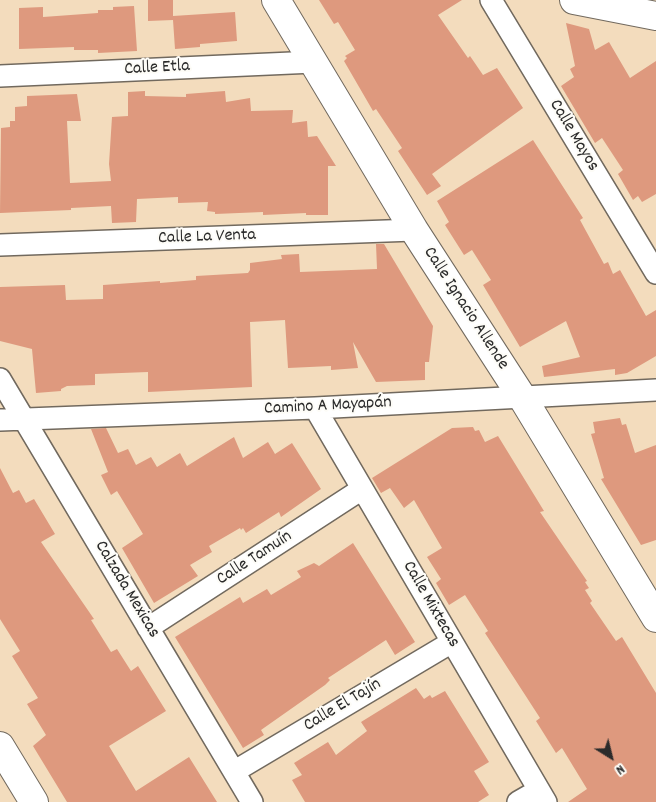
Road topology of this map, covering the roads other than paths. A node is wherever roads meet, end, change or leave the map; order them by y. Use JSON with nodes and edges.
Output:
{"nodes":[{"id":1,"x":276,"y":0,"type":"edge"},
{"id":2,"x":491,"y":0,"type":"edge"},
{"id":3,"x":574,"y":0,"type":"edge"},
{"id":4,"x":656,"y":16,"type":"edge"},
{"id":5,"x":314,"y":62,"type":"junction"},
{"id":6,"x":0,"y":76,"type":"edge"},
{"id":7,"x":414,"y":230,"type":"junction"},
{"id":8,"x":0,"y":245,"type":"edge"},
{"id":9,"x":656,"y":272,"type":"edge"},
{"id":10,"x":0,"y":379,"type":"edge"},
{"id":11,"x":656,"y":390,"type":"edge"},
{"id":12,"x":522,"y":396,"type":"junction"},
{"id":13,"x":314,"y":408,"type":"junction"},
{"id":14,"x":23,"y":417,"type":"junction"},
{"id":15,"x":0,"y":420,"type":"edge"},
{"id":16,"x":362,"y":489,"type":"junction"},
{"id":17,"x":656,"y":618,"type":"edge"},
{"id":18,"x":148,"y":628,"type":"junction"},
{"id":19,"x":452,"y":642,"type":"junction"},
{"id":20,"x":0,"y":746,"type":"edge"},
{"id":21,"x":235,"y":771,"type":"junction"},
{"id":22,"x":542,"y":796,"type":"edge"},
{"id":23,"x":34,"y":802,"type":"edge"},
{"id":24,"x":252,"y":802,"type":"edge"},
{"id":25,"x":518,"y":802,"type":"edge"}],
"edges":[{"from":1,"to":5,"type":"street","name":"Calle Ignacio Allende"},
{"from":2,"to":9,"type":"street","name":"Calle Mayos"},
{"from":3,"to":4,"type":"street"},
{"from":5,"to":6,"type":"street","name":"Calle Etla"},
{"from":5,"to":7,"type":"street","name":"Calle Ignacio Allende"},
{"from":7,"to":8,"type":"street","name":"Calle La Venta"},
{"from":7,"to":12,"type":"street","name":"Calle Ignacio Allende"},
{"from":10,"to":14,"type":"street","name":"Calzada Mexicas"},
{"from":11,"to":12,"type":"street","name":"Camino A Mayapán"},
{"from":12,"to":13,"type":"street","name":"Camino A Mayapán"},
{"from":12,"to":17,"type":"street","name":"Calle Ignacio Allende"},
{"from":13,"to":14,"type":"street","name":"Camino A Mayapán"},
{"from":13,"to":16,"type":"street","name":"Calle Mixtecas"},
{"from":14,"to":15,"type":"street","name":"Camino A Mayapán"},
{"from":14,"to":18,"type":"street","name":"Calzada Mexicas"},
{"from":16,"to":18,"type":"street","name":"Calle Tamuín"},
{"from":16,"to":19,"type":"street","name":"Calle Mixtecas"},
{"from":18,"to":21,"type":"street","name":"Calzada Mexicas"},
{"from":19,"to":21,"type":"street","name":"Calle El Tajín"},
{"from":19,"to":22,"type":"street","name":"Calle Mixtecas"},
{"from":20,"to":23,"type":"street"},
{"from":21,"to":24,"type":"street","name":"Calzada Mexicas"},
{"from":22,"to":25,"type":"street"}]}
